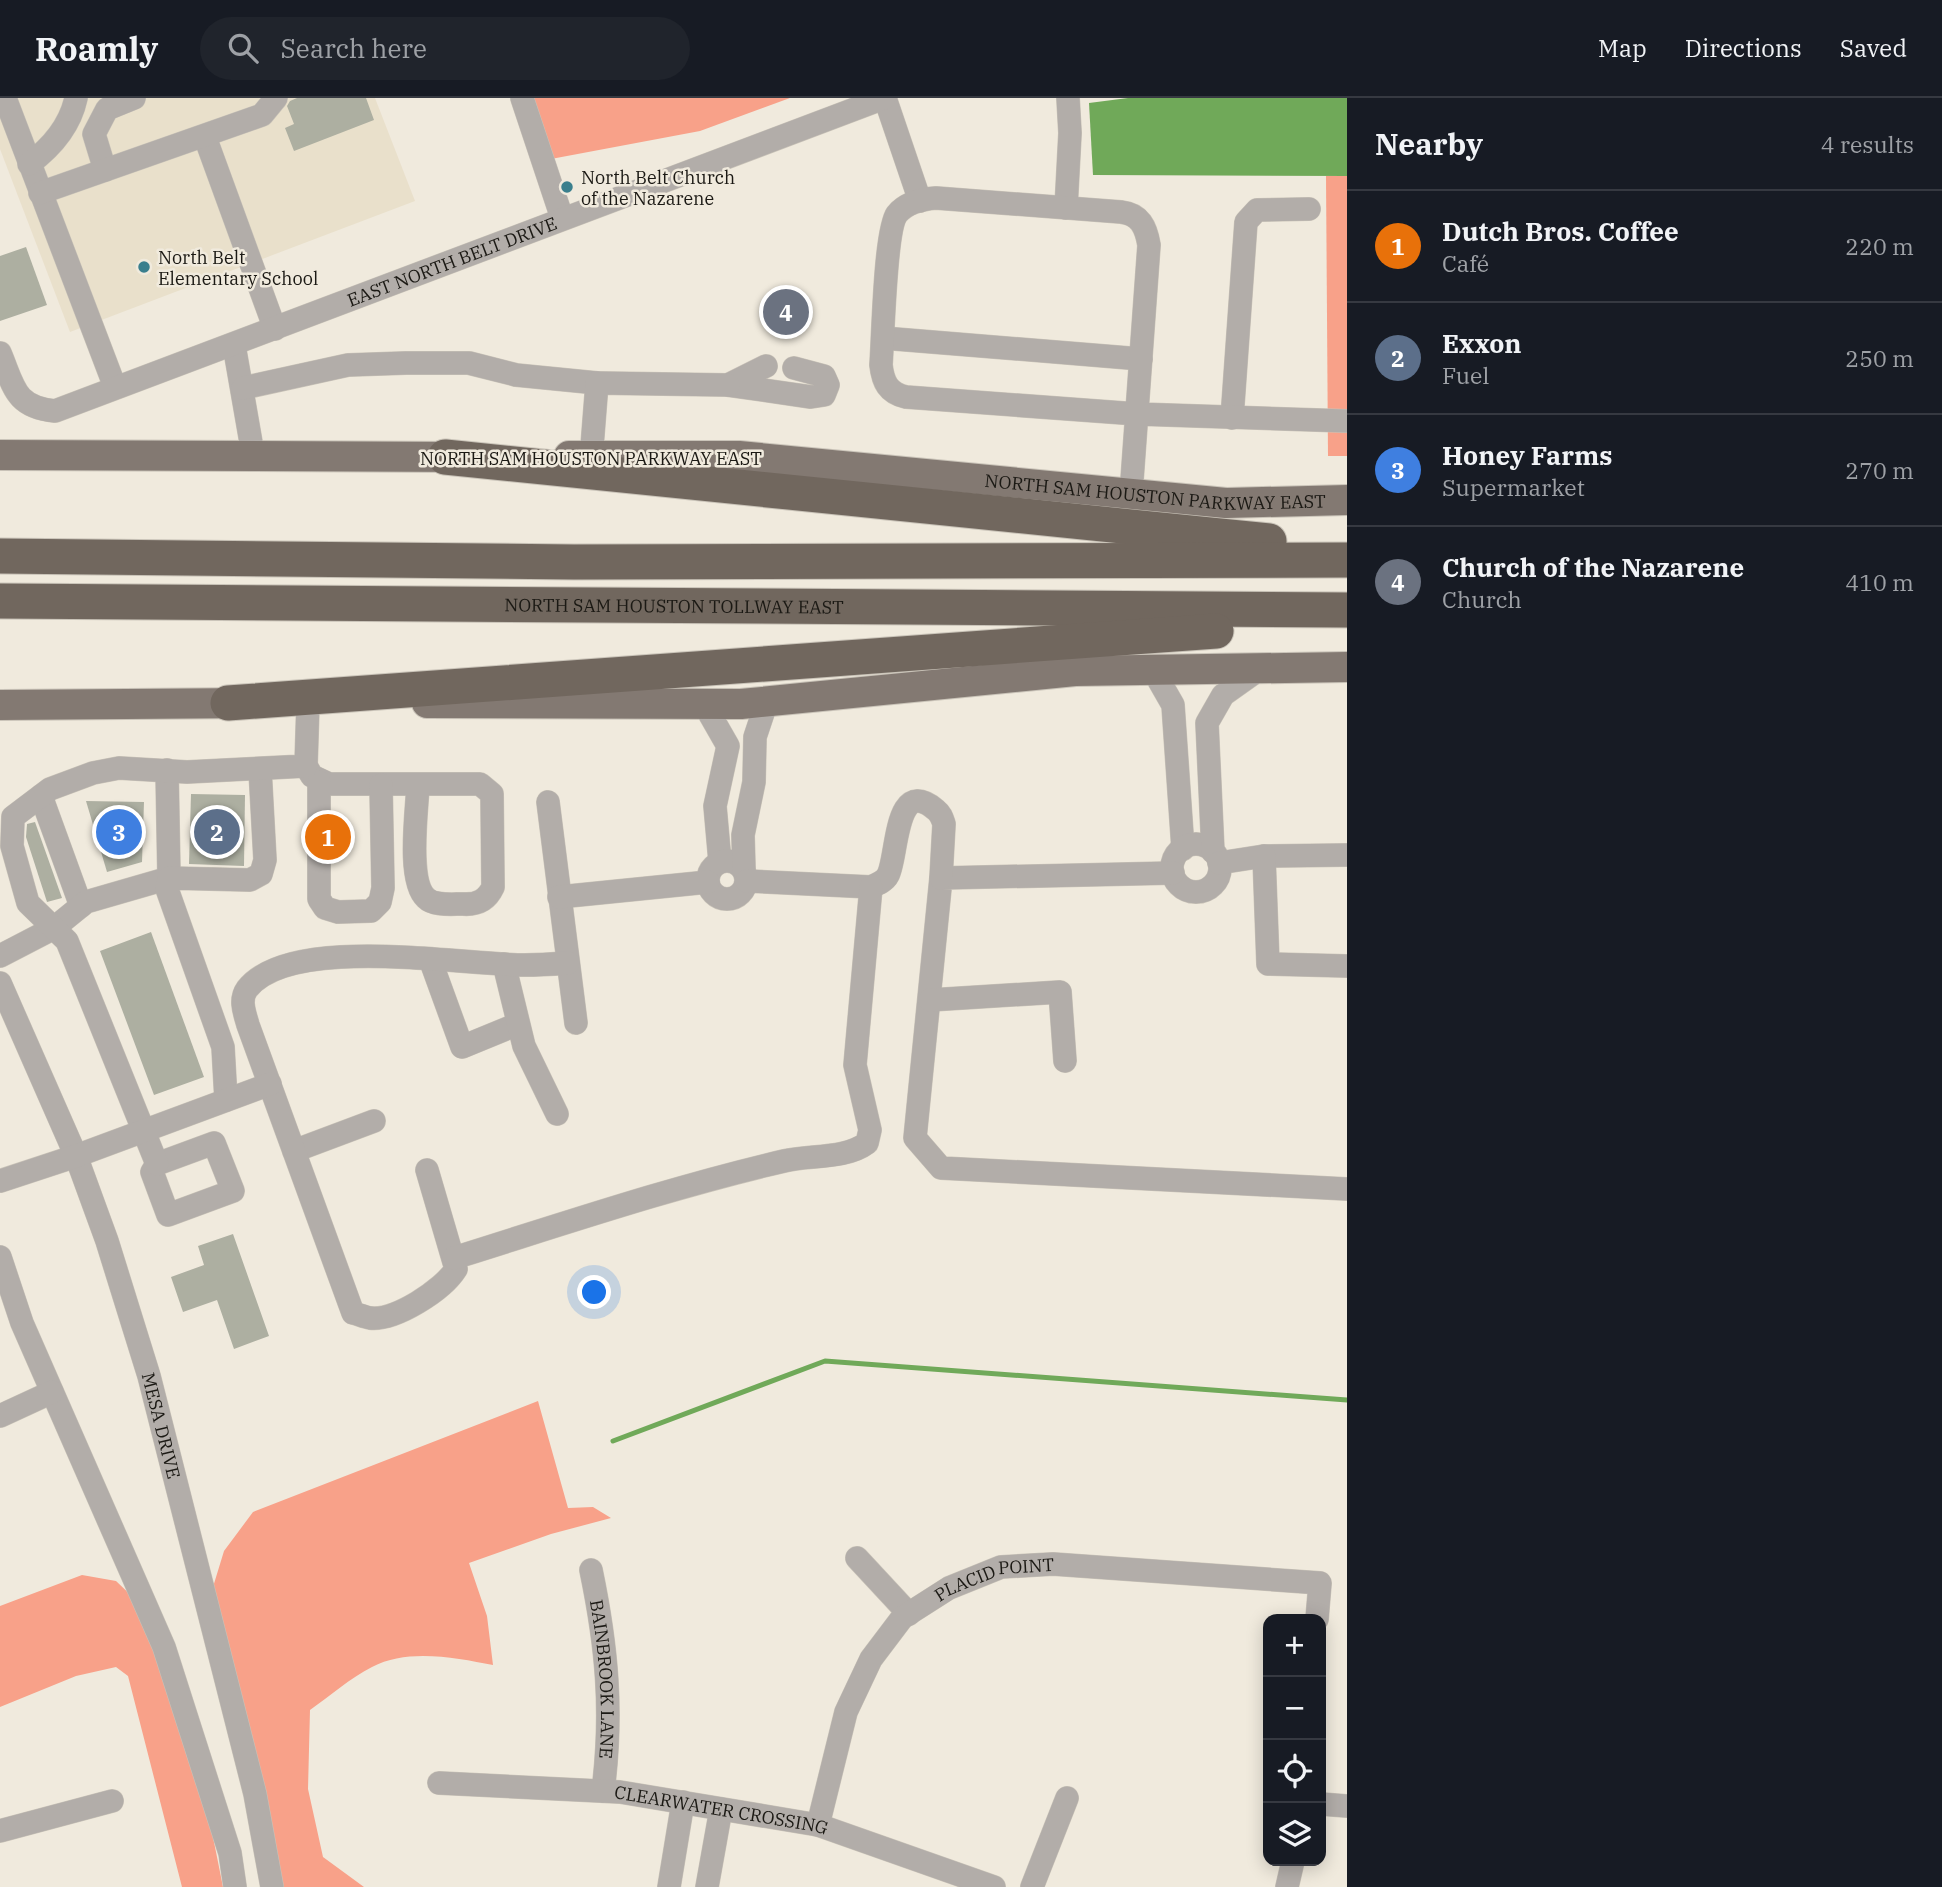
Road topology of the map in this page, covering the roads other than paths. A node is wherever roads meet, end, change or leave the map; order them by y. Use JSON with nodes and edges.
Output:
{"nodes":[{"id":1,"x":5,"y":98,"type":"edge"},
{"id":2,"x":76,"y":98,"type":"edge"},
{"id":3,"x":134,"y":98,"type":"edge"},
{"id":4,"x":276,"y":98,"type":"edge"},
{"id":5,"x":522,"y":98,"type":"edge"},
{"id":6,"x":884,"y":98,"type":"edge"},
{"id":7,"x":1068,"y":98,"type":"edge"},
{"id":8,"x":205,"y":137,"type":"junction"},
{"id":9,"x":29,"y":163,"type":"junction"},
{"id":10,"x":105,"y":170,"type":"junction"},
{"id":11,"x":40,"y":193,"type":"junction"},
{"id":12,"x":920,"y":201,"type":"junction"},
{"id":13,"x":1066,"y":208,"type":"junction"},
{"id":14,"x":1308,"y":209,"type":"dead end"},
{"id":15,"x":562,"y":218,"type":"junction"},
{"id":16,"x":275,"y":330,"type":"junction"},
{"id":17,"x":883,"y":338,"type":"junction"},
{"id":18,"x":234,"y":345,"type":"junction"},
{"id":19,"x":0,"y":353,"type":"edge"},
{"id":20,"x":1141,"y":359,"type":"junction"},
{"id":21,"x":766,"y":366,"type":"dead end"},
{"id":22,"x":794,"y":368,"type":"dead end"},
{"id":23,"x":597,"y":383,"type":"junction"},
{"id":24,"x":728,"y":385,"type":"junction"},
{"id":25,"x":115,"y":387,"type":"junction"},
{"id":26,"x":243,"y":388,"type":"junction"},
{"id":27,"x":1137,"y":414,"type":"junction"},
{"id":28,"x":1232,"y":418,"type":"junction"},
{"id":29,"x":1347,"y":421,"type":"edge"},
{"id":30,"x":0,"y":454,"type":"edge"},
{"id":31,"x":253,"y":454,"type":"junction"},
{"id":32,"x":445,"y":457,"type":"joint"},
{"id":33,"x":591,"y":464,"type":"junction"},
{"id":34,"x":1131,"y":494,"type":"junction"},
{"id":35,"x":1347,"y":500,"type":"edge"},
{"id":36,"x":0,"y":556,"type":"edge"},
{"id":37,"x":1342,"y":560,"type":"edge"},
{"id":38,"x":0,"y":601,"type":"edge"},
{"id":39,"x":1347,"y":610,"type":"edge"},
{"id":40,"x":1347,"y":622,"type":"edge"},
{"id":41,"x":1347,"y":667,"type":"edge"},
{"id":42,"x":1261,"y":668,"type":"junction"},
{"id":43,"x":1153,"y":670,"type":"junction"},
{"id":44,"x":766,"y":701,"type":"junction"},
{"id":45,"x":228,"y":703,"type":"junction"},
{"id":46,"x":308,"y":703,"type":"junction"},
{"id":47,"x":704,"y":704,"type":"junction"},
{"id":48,"x":3,"y":705,"type":"edge"},
{"id":49,"x":260,"y":769,"type":"junction"},
{"id":50,"x":167,"y":770,"type":"junction"},
{"id":51,"x":312,"y":774,"type":"junction"},
{"id":52,"x":1211,"y":779,"type":"junction"},
{"id":53,"x":1178,"y":780,"type":"junction"},
{"id":54,"x":381,"y":785,"type":"junction"},
{"id":55,"x":418,"y":785,"type":"junction"},
{"id":56,"x":41,"y":796,"type":"junction"},
{"id":57,"x":548,"y":802,"type":"dead end"},
{"id":58,"x":1183,"y":849,"type":"junction"},
{"id":59,"x":1347,"y":855,"type":"edge"},
{"id":60,"x":1264,"y":856,"type":"junction"},
{"id":61,"x":7,"y":857,"type":"edge"},
{"id":62,"x":1216,"y":857,"type":"junction"},
{"id":63,"x":714,"y":872,"type":"junction"},
{"id":64,"x":1173,"y":873,"type":"junction"},
{"id":65,"x":745,"y":876,"type":"junction"},
{"id":66,"x":169,"y":878,"type":"junction"},
{"id":67,"x":941,"y":878,"type":"junction"},
{"id":68,"x":871,"y":887,"type":"junction"},
{"id":69,"x":559,"y":897,"type":"junction"},
{"id":70,"x":81,"y":906,"type":"junction"},
{"id":71,"x":54,"y":928,"type":"junction"},
{"id":72,"x":0,"y":956,"type":"edge"},
{"id":73,"x":430,"y":959,"type":"junction"},
{"id":74,"x":568,"y":962,"type":"junction"},
{"id":75,"x":504,"y":964,"type":"junction"},
{"id":76,"x":1347,"y":966,"type":"edge"},
{"id":77,"x":0,"y":983,"type":"edge"},
{"id":78,"x":930,"y":1000,"type":"junction"},
{"id":79,"x":576,"y":1023,"type":"dead end"},
{"id":80,"x":518,"y":1024,"type":"junction"},
{"id":81,"x":1065,"y":1061,"type":"dead end"},
{"id":82,"x":270,"y":1084,"type":"junction"},
{"id":83,"x":226,"y":1100,"type":"junction"},
{"id":84,"x":557,"y":1114,"type":"dead end"},
{"id":85,"x":374,"y":1121,"type":"dead end"},
{"id":86,"x":144,"y":1130,"type":"junction"},
{"id":87,"x":294,"y":1151,"type":"junction"},
{"id":88,"x":76,"y":1156,"type":"junction"},
{"id":89,"x":157,"y":1164,"type":"dead end"},
{"id":90,"x":427,"y":1170,"type":"dead end"},
{"id":91,"x":0,"y":1181,"type":"edge"},
{"id":92,"x":1347,"y":1189,"type":"edge"},
{"id":93,"x":0,"y":1257,"type":"edge"},
{"id":94,"x":454,"y":1258,"type":"junction"},
{"id":95,"x":52,"y":1392,"type":"junction"},
{"id":96,"x":0,"y":1416,"type":"edge"},
{"id":97,"x":857,"y":1558,"type":"dead end"},
{"id":98,"x":591,"y":1570,"type":"dead end"},
{"id":99,"x":909,"y":1614,"type":"junction"},
{"id":100,"x":1317,"y":1614,"type":"edge"},
{"id":101,"x":439,"y":1783,"type":"dead end"},
{"id":102,"x":603,"y":1791,"type":"junction"},
{"id":103,"x":1067,"y":1798,"type":"dead end"},
{"id":104,"x":112,"y":1801,"type":"dead end"},
{"id":105,"x":683,"y":1802,"type":"junction"},
{"id":106,"x":1326,"y":1805,"type":"edge"},
{"id":107,"x":1347,"y":1807,"type":"edge"},
{"id":108,"x":721,"y":1809,"type":"junction"},
{"id":109,"x":817,"y":1825,"type":"junction"},
{"id":110,"x":0,"y":1830,"type":"edge"},
{"id":111,"x":1292,"y":1866,"type":"edge"},
{"id":112,"x":235,"y":1887,"type":"edge"},
{"id":113,"x":272,"y":1887,"type":"edge"},
{"id":114,"x":669,"y":1887,"type":"edge"},
{"id":115,"x":707,"y":1887,"type":"edge"},
{"id":116,"x":994,"y":1887,"type":"edge"},
{"id":117,"x":1032,"y":1887,"type":"edge"},
{"id":118,"x":1287,"y":1887,"type":"edge"}],
"edges":[{"from":1,"to":9,"type":"street"},
{"from":2,"to":9,"type":"street"},
{"from":3,"to":10,"type":"street"},
{"from":4,"to":8,"type":"street"},
{"from":5,"to":15,"type":"street"},
{"from":6,"to":12,"type":"street"},
{"from":6,"to":15,"type":"street","name":"EAST NORTH BELT DRIVE"},
{"from":7,"to":13,"type":"street"},
{"from":8,"to":10,"type":"street"},
{"from":8,"to":16,"type":"street"},
{"from":9,"to":11,"type":"street"},
{"from":10,"to":11,"type":"street"},
{"from":11,"to":25,"type":"street"},
{"from":12,"to":13,"type":"street"},
{"from":12,"to":17,"type":"street"},
{"from":13,"to":20,"type":"street"},
{"from":14,"to":28,"type":"street"},
{"from":15,"to":16,"type":"street","name":"EAST NORTH BELT DRIVE"},
{"from":16,"to":18,"type":"street","name":"EAST NORTH BELT DRIVE"},
{"from":17,"to":20,"type":"street"},
{"from":17,"to":27,"type":"street"},
{"from":18,"to":25,"type":"street","name":"EAST NORTH BELT DRIVE"},
{"from":18,"to":26,"type":"street"},
{"from":19,"to":25,"type":"street","name":"EAST NORTH BELT DRIVE"},
{"from":20,"to":27,"type":"street"},
{"from":21,"to":24,"type":"street"},
{"from":22,"to":24,"type":"street"},
{"from":23,"to":24,"type":"street"},
{"from":23,"to":26,"type":"street"},
{"from":23,"to":33,"type":"street"},
{"from":26,"to":31,"type":"street"},
{"from":27,"to":28,"type":"street"},
{"from":27,"to":34,"type":"street"},
{"from":28,"to":29,"type":"street"},
{"from":30,"to":31,"type":"main road","name":"NORTH SAM HOUSTON PARKWAY EAST"},
{"from":31,"to":32,"type":"main road","name":"NORTH SAM HOUSTON PARKWAY EAST"},
{"from":32,"to":33,"type":"highway"},
{"from":33,"to":34,"type":"main road","name":"NORTH SAM HOUSTON PARKWAY EAST"},
{"from":33,"to":37,"type":"highway"},
{"from":34,"to":35,"type":"main road","name":"NORTH SAM HOUSTON PARKWAY EAST"},
{"from":36,"to":37,"type":"highway"},
{"from":38,"to":39,"type":"highway","name":"NORTH SAM HOUSTON TOLLWAY EAST"},
{"from":40,"to":45,"type":"highway"},
{"from":41,"to":42,"type":"main road"},
{"from":42,"to":43,"type":"main road"},
{"from":42,"to":52,"type":"street"},
{"from":43,"to":44,"type":"main road"},
{"from":43,"to":53,"type":"street"},
{"from":44,"to":47,"type":"main road"},
{"from":44,"to":65,"type":"street"},
{"from":45,"to":46,"type":"main road"},
{"from":45,"to":48,"type":"main road"},
{"from":46,"to":47,"type":"main road"},
{"from":46,"to":51,"type":"street"},
{"from":47,"to":63,"type":"street"},
{"from":49,"to":50,"type":"street"},
{"from":49,"to":51,"type":"street"},
{"from":49,"to":66,"type":"street"},
{"from":50,"to":56,"type":"street"},
{"from":50,"to":66,"type":"street"},
{"from":51,"to":54,"type":"street"},
{"from":51,"to":54,"type":"street"},
{"from":52,"to":53,"type":"street"},
{"from":52,"to":62,"type":"street"},
{"from":53,"to":58,"type":"street"},
{"from":54,"to":55,"type":"street"},
{"from":55,"to":55,"type":"street"},
{"from":56,"to":61,"type":"street"},
{"from":56,"to":70,"type":"street"},
{"from":57,"to":69,"type":"street"},
{"from":58,"to":62,"type":"street"},
{"from":58,"to":64,"type":"street"},
{"from":59,"to":60,"type":"street"},
{"from":60,"to":62,"type":"street"},
{"from":60,"to":76,"type":"street"},
{"from":61,"to":71,"type":"street"},
{"from":62,"to":64,"type":"street"},
{"from":63,"to":65,"type":"street"},
{"from":63,"to":65,"type":"street"},
{"from":63,"to":69,"type":"street"},
{"from":64,"to":67,"type":"street"},
{"from":65,"to":68,"type":"street"},
{"from":66,"to":70,"type":"street"},
{"from":66,"to":83,"type":"street"},
{"from":67,"to":68,"type":"street"},
{"from":67,"to":78,"type":"street"},
{"from":68,"to":94,"type":"street"},
{"from":69,"to":74,"type":"street"},
{"from":70,"to":71,"type":"street"},
{"from":71,"to":72,"type":"street"},
{"from":71,"to":86,"type":"street"},
{"from":73,"to":75,"type":"street"},
{"from":73,"to":80,"type":"street"},
{"from":73,"to":82,"type":"street"},
{"from":74,"to":75,"type":"street"},
{"from":74,"to":79,"type":"street"},
{"from":75,"to":80,"type":"street"},
{"from":77,"to":88,"type":"street","name":"MESA DRIVE"},
{"from":78,"to":81,"type":"street"},
{"from":78,"to":92,"type":"street"},
{"from":80,"to":84,"type":"street"},
{"from":82,"to":83,"type":"street"},
{"from":82,"to":87,"type":"street"},
{"from":83,"to":86,"type":"street"},
{"from":85,"to":87,"type":"street"},
{"from":86,"to":88,"type":"street"},
{"from":86,"to":89,"type":"street"},
{"from":87,"to":94,"type":"street"},
{"from":88,"to":91,"type":"street"},
{"from":88,"to":113,"type":"street","name":"MESA DRIVE"},
{"from":90,"to":94,"type":"street"},
{"from":93,"to":95,"type":"street"},
{"from":95,"to":96,"type":"street"},
{"from":95,"to":112,"type":"street"},
{"from":97,"to":99,"type":"street"},
{"from":98,"to":102,"type":"street","name":"BAINBROOK LANE"},
{"from":99,"to":100,"type":"street","name":"PLACID POINT"},
{"from":99,"to":109,"type":"street","name":"PLACID POINT"},
{"from":101,"to":102,"type":"street","name":"CLEARWATER CROSSING"},
{"from":102,"to":105,"type":"street","name":"CLEARWATER CROSSING"},
{"from":103,"to":117,"type":"street"},
{"from":104,"to":110,"type":"street"},
{"from":105,"to":108,"type":"street","name":"CLEARWATER CROSSING"},
{"from":105,"to":114,"type":"street"},
{"from":106,"to":107,"type":"street"},
{"from":108,"to":109,"type":"street","name":"CLEARWATER CROSSING"},
{"from":108,"to":115,"type":"street"},
{"from":109,"to":116,"type":"street","name":"CLEARWATER CROSSING"},
{"from":111,"to":118,"type":"street"}]}
